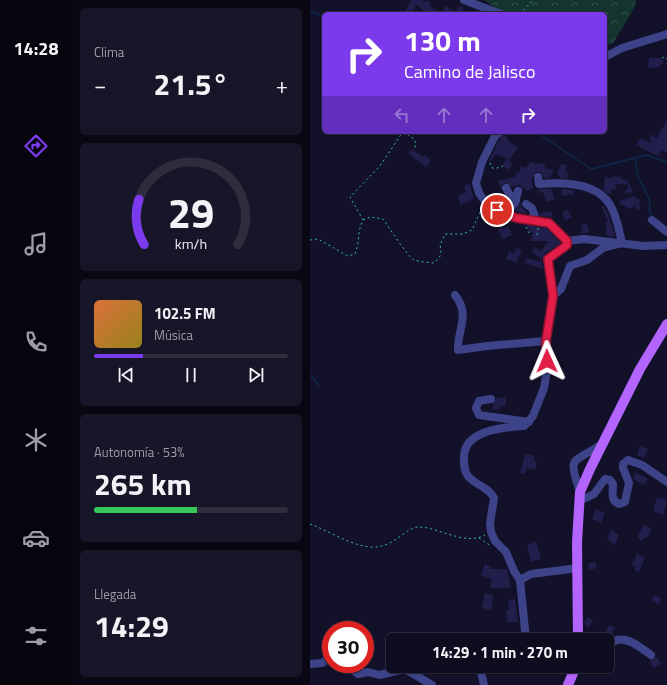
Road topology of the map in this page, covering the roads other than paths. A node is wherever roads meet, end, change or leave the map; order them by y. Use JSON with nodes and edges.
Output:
{"nodes":[{"id":1,"x":464,"y":0,"type":"edge"},
{"id":2,"x":496,"y":12,"type":"edge"},
{"id":3,"x":667,"y":34,"type":"edge"},
{"id":4,"x":607,"y":56,"type":"edge"},
{"id":5,"x":498,"y":134,"type":"edge"},
{"id":6,"x":538,"y":178,"type":"dead end"},
{"id":7,"x":506,"y":188,"type":"dead end"},
{"id":8,"x":518,"y":190,"type":"dead end"},
{"id":9,"x":516,"y":200,"type":"junction"},
{"id":10,"x":526,"y":204,"type":"dead end"},
{"id":11,"x":506,"y":214,"type":"junction"},
{"id":12,"x":536,"y":220,"type":"junction"},
{"id":13,"x":652,"y":220,"type":"dead end"},
{"id":14,"x":667,"y":232,"type":"edge"},
{"id":15,"x":567,"y":241,"type":"junction"},
{"id":16,"x":622,"y":244,"type":"junction"},
{"id":17,"x":667,"y":245,"type":"edge"},
{"id":18,"x":455,"y":295,"type":"dead end"},
{"id":19,"x":553,"y":296,"type":"junction"},
{"id":20,"x":667,"y":324,"type":"edge"},
{"id":21,"x":546,"y":341,"type":"junction"},
{"id":22,"x":491,"y":399,"type":"dead end"},
{"id":23,"x":528,"y":422,"type":"junction"},
{"id":24,"x":603,"y":444,"type":"junction"},
{"id":25,"x":667,"y":482,"type":"edge"},
{"id":26,"x":579,"y":497,"type":"junction"},
{"id":27,"x":578,"y":568,"type":"junction"},
{"id":28,"x":520,"y":580,"type":"junction"},
{"id":29,"x":525,"y":633,"type":"edge"},
{"id":30,"x":578,"y":633,"type":"edge"},
{"id":31,"x":614,"y":641,"type":"edge"},
{"id":32,"x":651,"y":655,"type":"dead end"},
{"id":33,"x":322,"y":663,"type":"edge"},
{"id":34,"x":310,"y":664,"type":"edge"},
{"id":35,"x":372,"y":673,"type":"edge"},
{"id":36,"x":482,"y":673,"type":"edge"},
{"id":37,"x":573,"y":673,"type":"edge"},
{"id":38,"x":432,"y":685,"type":"edge"},
{"id":39,"x":484,"y":685,"type":"edge"},
{"id":40,"x":568,"y":685,"type":"edge"}],
"edges":[{"from":1,"to":2,"type":"street"},
{"from":3,"to":4,"type":"street"},
{"from":5,"to":11,"type":"street"},
{"from":6,"to":16,"type":"street"},
{"from":7,"to":9,"type":"street"},
{"from":8,"to":9,"type":"street"},
{"from":9,"to":11,"type":"street"},
{"from":10,"to":12,"type":"street"},
{"from":11,"to":12,"type":"street"},
{"from":12,"to":15,"type":"street"},
{"from":13,"to":14,"type":"street"},
{"from":15,"to":16,"type":"street"},
{"from":15,"to":19,"type":"street"},
{"from":16,"to":17,"type":"street"},
{"from":16,"to":19,"type":"street"},
{"from":18,"to":21,"type":"street"},
{"from":19,"to":21,"type":"street"},
{"from":20,"to":24,"type":"main road"},
{"from":21,"to":23,"type":"street"},
{"from":22,"to":23,"type":"street"},
{"from":23,"to":28,"type":"street"},
{"from":24,"to":26,"type":"main road"},
{"from":24,"to":26,"type":"street"},
{"from":25,"to":26,"type":"street"},
{"from":26,"to":27,"type":"main road"},
{"from":27,"to":28,"type":"street"},
{"from":27,"to":30,"type":"main road"},
{"from":28,"to":29,"type":"street"},
{"from":31,"to":32,"type":"street"},
{"from":33,"to":34,"type":"street"},
{"from":35,"to":38,"type":"street"},
{"from":36,"to":39,"type":"street"},
{"from":37,"to":40,"type":"main road"}]}
